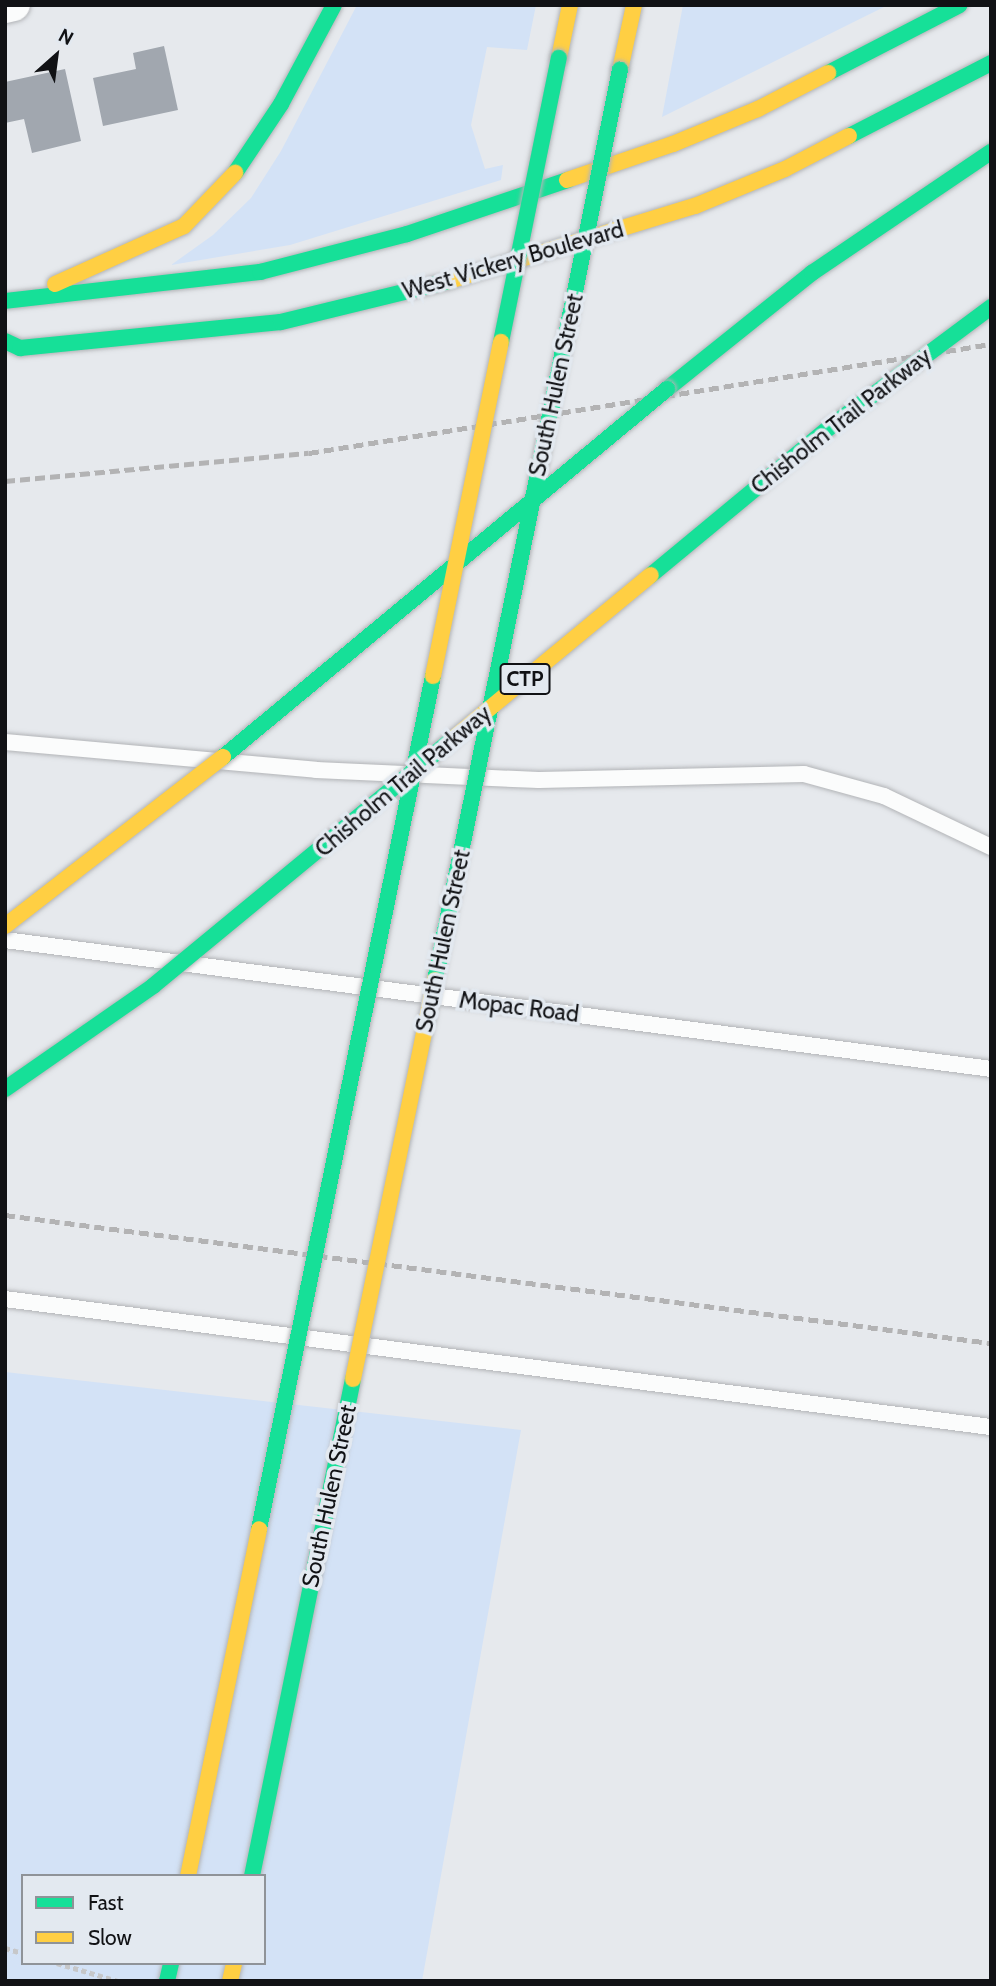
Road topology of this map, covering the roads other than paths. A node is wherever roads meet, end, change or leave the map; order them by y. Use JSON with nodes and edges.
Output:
{"nodes":[{"id":1,"x":14,"y":5,"type":"edge"},
{"id":2,"x":334,"y":5,"type":"edge"},
{"id":3,"x":570,"y":5,"type":"edge"},
{"id":4,"x":634,"y":5,"type":"edge"},
{"id":5,"x":960,"y":5,"type":"edge"},
{"id":6,"x":5,"y":7,"type":"edge"},
{"id":7,"x":991,"y":63,"type":"edge"},
{"id":8,"x":991,"y":152,"type":"edge"},
{"id":9,"x":13,"y":299,"type":"edge"},
{"id":10,"x":991,"y":307,"type":"edge"},
{"id":11,"x":5,"y":341,"type":"edge"},
{"id":12,"x":5,"y":743,"type":"edge"},
{"id":13,"x":991,"y":847,"type":"edge"},
{"id":14,"x":5,"y":926,"type":"edge"},
{"id":15,"x":5,"y":940,"type":"edge"},
{"id":16,"x":991,"y":1069,"type":"edge"},
{"id":17,"x":5,"y":1089,"type":"edge"},
{"id":18,"x":5,"y":1299,"type":"edge"},
{"id":19,"x":991,"y":1427,"type":"edge"},
{"id":20,"x":188,"y":1874,"type":"edge"},
{"id":21,"x":252,"y":1874,"type":"edge"}],
"edges":[{"from":1,"to":6,"type":"street"},
{"from":2,"to":9,"type":"main road"},
{"from":3,"to":20,"type":"main road","bridge":true},
{"from":4,"to":21,"type":"main road","name":"South Hulen Street","bridge":true},
{"from":5,"to":9,"type":"main road"},
{"from":7,"to":11,"type":"main road","name":"West Vickery Boulevard"},
{"from":8,"to":14,"type":"main road","bridge":true},
{"from":10,"to":17,"type":"main road","name":"Chisholm Trail Parkway","number":"CTP","bridge":true},
{"from":12,"to":13,"type":"lane"},
{"from":15,"to":16,"type":"lane","name":"Mopac Road"},
{"from":18,"to":19,"type":"lane"}]}
